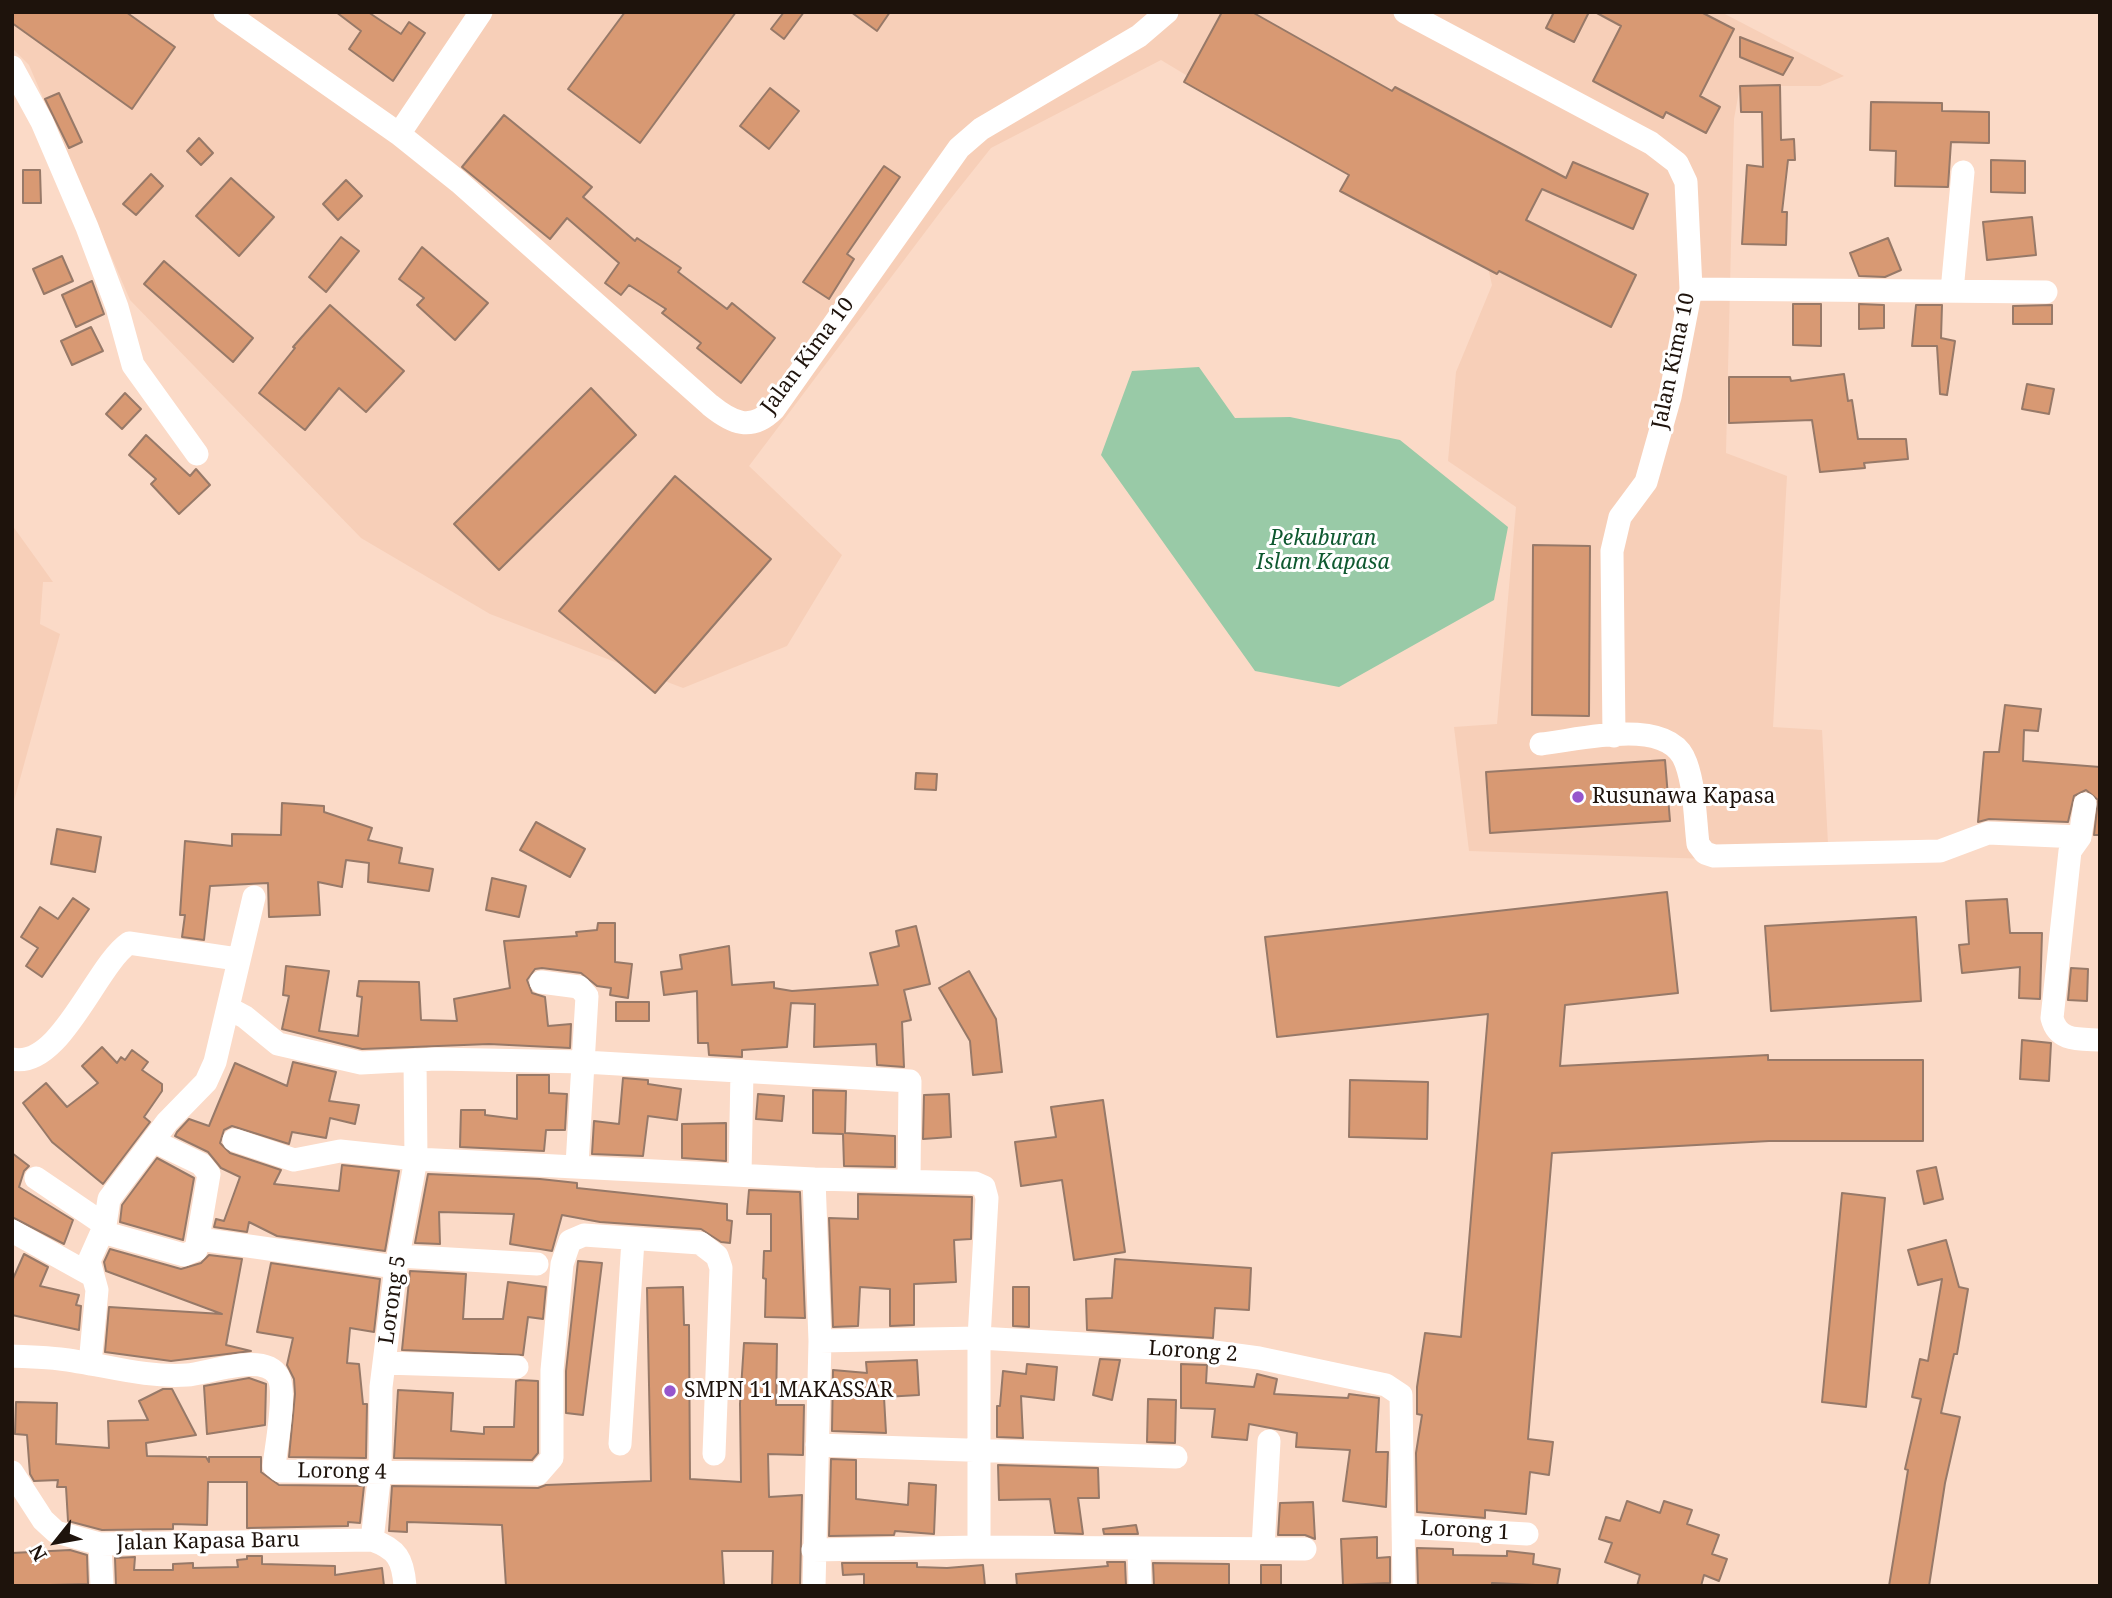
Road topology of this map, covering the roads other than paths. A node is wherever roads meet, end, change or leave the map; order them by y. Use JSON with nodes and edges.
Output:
{"nodes":[{"id":1,"x":225,"y":12,"type":"edge"},
{"id":2,"x":481,"y":12,"type":"edge"},
{"id":3,"x":1167,"y":12,"type":"edge"},
{"id":4,"x":1405,"y":12,"type":"edge"},
{"id":5,"x":12,"y":67,"type":"edge"},
{"id":6,"x":399,"y":134,"type":"junction"},
{"id":7,"x":1963,"y":172,"type":"dead end"},
{"id":8,"x":1691,"y":289,"type":"junction"},
{"id":9,"x":1952,"y":291,"type":"junction"},
{"id":10,"x":2046,"y":292,"type":"dead end"},
{"id":11,"x":197,"y":454,"type":"dead end"},
{"id":12,"x":1614,"y":736,"type":"junction"},
{"id":13,"x":1541,"y":744,"type":"dead end"},
{"id":14,"x":2085,"y":803,"type":"dead end"},
{"id":15,"x":2080,"y":837,"type":"junction"},
{"id":16,"x":254,"y":897,"type":"dead end"},
{"id":17,"x":237,"y":959,"type":"junction"},
{"id":18,"x":541,"y":982,"type":"dead end"},
{"id":19,"x":230,"y":1009,"type":"junction"},
{"id":20,"x":2100,"y":1041,"type":"edge"},
{"id":21,"x":12,"y":1059,"type":"edge"},
{"id":22,"x":415,"y":1060,"type":"junction"},
{"id":23,"x":584,"y":1062,"type":"junction"},
{"id":24,"x":741,"y":1071,"type":"junction"},
{"id":25,"x":234,"y":1140,"type":"dead end"},
{"id":26,"x":153,"y":1141,"type":"junction"},
{"id":27,"x":416,"y":1159,"type":"junction"},
{"id":28,"x":577,"y":1166,"type":"junction"},
{"id":29,"x":740,"y":1175,"type":"junction"},
{"id":30,"x":36,"y":1178,"type":"dead end"},
{"id":31,"x":814,"y":1179,"type":"junction"},
{"id":32,"x":908,"y":1180,"type":"junction"},
{"id":33,"x":104,"y":1229,"type":"junction"},
{"id":34,"x":12,"y":1231,"type":"edge"},
{"id":35,"x":199,"y":1239,"type":"junction"},
{"id":36,"x":633,"y":1240,"type":"junction"},
{"id":37,"x":397,"y":1262,"type":"junction"},
{"id":38,"x":537,"y":1264,"type":"dead end"},
{"id":39,"x":93,"y":1276,"type":"junction"},
{"id":40,"x":979,"y":1338,"type":"junction"},
{"id":41,"x":820,"y":1341,"type":"junction"},
{"id":42,"x":12,"y":1356,"type":"edge"},
{"id":43,"x":384,"y":1363,"type":"junction"},
{"id":44,"x":90,"y":1364,"type":"junction"},
{"id":45,"x":517,"y":1367,"type":"dead end"},
{"id":46,"x":1269,"y":1441,"type":"dead end"},
{"id":47,"x":621,"y":1444,"type":"dead end"},
{"id":48,"x":817,"y":1445,"type":"junction"},
{"id":49,"x":979,"y":1448,"type":"junction"},
{"id":50,"x":714,"y":1454,"type":"dead end"},
{"id":51,"x":1175,"y":1457,"type":"dead end"},
{"id":52,"x":12,"y":1472,"type":"edge"},
{"id":53,"x":380,"y":1472,"type":"junction"},
{"id":54,"x":1403,"y":1527,"type":"junction"},
{"id":55,"x":1527,"y":1534,"type":"dead end"},
{"id":56,"x":372,"y":1540,"type":"junction"},
{"id":57,"x":100,"y":1544,"type":"junction"},
{"id":58,"x":979,"y":1547,"type":"junction"},
{"id":59,"x":1263,"y":1548,"type":"junction"},
{"id":60,"x":1139,"y":1549,"type":"junction"},
{"id":61,"x":1305,"y":1549,"type":"dead end"},
{"id":62,"x":813,"y":1550,"type":"junction"},
{"id":63,"x":102,"y":1586,"type":"edge"},
{"id":64,"x":405,"y":1586,"type":"edge"},
{"id":65,"x":814,"y":1586,"type":"edge"},
{"id":66,"x":1140,"y":1586,"type":"edge"},
{"id":67,"x":1404,"y":1586,"type":"edge"}],
"edges":[{"from":1,"to":6,"type":"street","name":"Jalan Kima 10"},
{"from":2,"to":6,"type":"street"},
{"from":3,"to":6,"type":"street","name":"Jalan Kima 10"},
{"from":4,"to":8,"type":"street","name":"Jalan Kima 10"},
{"from":5,"to":11,"type":"street"},
{"from":7,"to":9,"type":"street"},
{"from":8,"to":9,"type":"street"},
{"from":8,"to":12,"type":"street","name":"Jalan Kima 10"},
{"from":9,"to":10,"type":"street"},
{"from":12,"to":13,"type":"street"},
{"from":12,"to":15,"type":"street"},
{"from":14,"to":15,"type":"street"},
{"from":15,"to":20,"type":"street"},
{"from":16,"to":17,"type":"street"},
{"from":17,"to":19,"type":"street"},
{"from":17,"to":21,"type":"street"},
{"from":18,"to":23,"type":"street"},
{"from":19,"to":22,"type":"street"},
{"from":19,"to":26,"type":"street"},
{"from":22,"to":23,"type":"street"},
{"from":22,"to":27,"type":"street","name":"Lorong 5"},
{"from":23,"to":24,"type":"street"},
{"from":23,"to":28,"type":"street"},
{"from":24,"to":29,"type":"street"},
{"from":24,"to":32,"type":"street"},
{"from":25,"to":27,"type":"street"},
{"from":26,"to":33,"type":"street"},
{"from":26,"to":35,"type":"street"},
{"from":27,"to":28,"type":"street"},
{"from":27,"to":37,"type":"street","name":"Lorong 5"},
{"from":28,"to":29,"type":"street"},
{"from":29,"to":31,"type":"street"},
{"from":30,"to":33,"type":"street"},
{"from":31,"to":32,"type":"street"},
{"from":31,"to":41,"type":"street"},
{"from":32,"to":40,"type":"street"},
{"from":33,"to":35,"type":"street"},
{"from":33,"to":39,"type":"street"},
{"from":34,"to":39,"type":"street"},
{"from":35,"to":37,"type":"street"},
{"from":36,"to":47,"type":"street"},
{"from":36,"to":50,"type":"street"},
{"from":36,"to":53,"type":"street","name":"Lorong 4"},
{"from":37,"to":38,"type":"street"},
{"from":37,"to":43,"type":"street","name":"Lorong 5"},
{"from":39,"to":44,"type":"street"},
{"from":40,"to":41,"type":"street","name":"Lorong 2"},
{"from":40,"to":49,"type":"street"},
{"from":40,"to":54,"type":"street","name":"Lorong 2"},
{"from":41,"to":48,"type":"street"},
{"from":42,"to":44,"type":"street","name":"Lorong 4"},
{"from":43,"to":45,"type":"street"},
{"from":43,"to":53,"type":"street","name":"Lorong 5"},
{"from":44,"to":53,"type":"street","name":"Lorong 4"},
{"from":46,"to":59,"type":"street"},
{"from":48,"to":49,"type":"street"},
{"from":48,"to":62,"type":"street"},
{"from":49,"to":51,"type":"street"},
{"from":49,"to":58,"type":"street"},
{"from":52,"to":57,"type":"street","name":"Jalan Kapasa Baru"},
{"from":53,"to":56,"type":"street","name":"Lorong 5"},
{"from":54,"to":55,"type":"street","name":"Lorong 1"},
{"from":54,"to":67,"type":"street"},
{"from":56,"to":57,"type":"street","name":"Jalan Kapasa Baru"},
{"from":56,"to":64,"type":"street"},
{"from":57,"to":63,"type":"street"},
{"from":58,"to":60,"type":"street"},
{"from":58,"to":62,"type":"street"},
{"from":59,"to":60,"type":"street"},
{"from":59,"to":61,"type":"street"},
{"from":60,"to":66,"type":"street"},
{"from":62,"to":65,"type":"street"}]}
